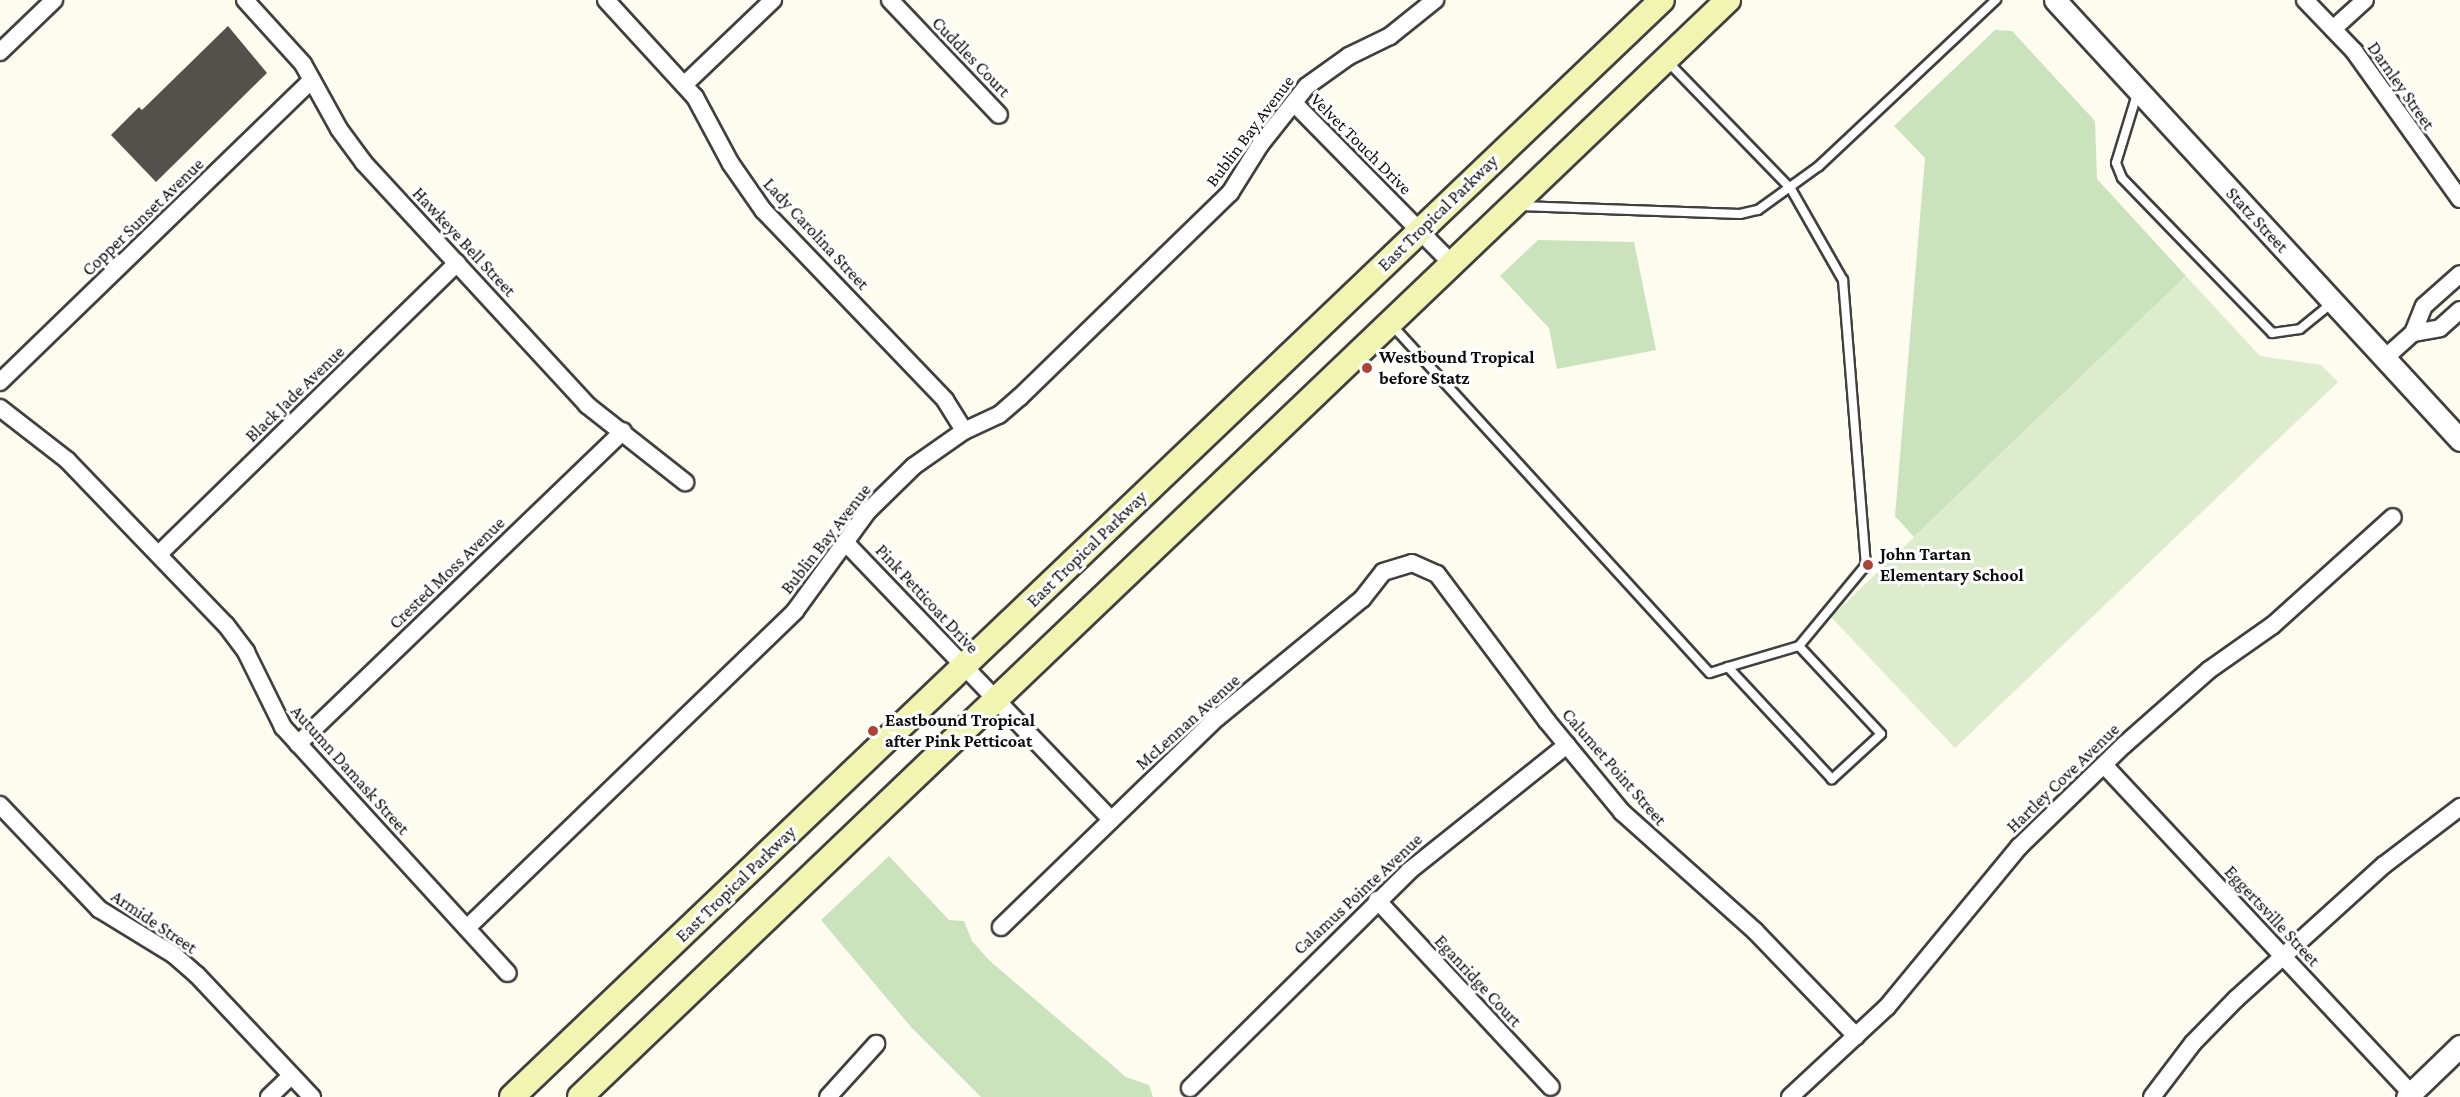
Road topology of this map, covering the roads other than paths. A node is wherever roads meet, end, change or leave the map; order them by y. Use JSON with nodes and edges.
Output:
{"nodes":[{"id":1,"x":54,"y":0,"type":"edge"},
{"id":2,"x":245,"y":0,"type":"edge"},
{"id":3,"x":606,"y":0,"type":"edge"},
{"id":4,"x":773,"y":0,"type":"edge"},
{"id":5,"x":890,"y":0,"type":"edge"},
{"id":6,"x":1436,"y":0,"type":"edge"},
{"id":7,"x":1662,"y":0,"type":"edge"},
{"id":8,"x":1728,"y":0,"type":"edge"},
{"id":9,"x":1996,"y":0,"type":"edge"},
{"id":10,"x":2055,"y":0,"type":"edge"},
{"id":11,"x":2306,"y":0,"type":"edge"},
{"id":12,"x":2365,"y":0,"type":"edge"},
{"id":13,"x":2333,"y":29,"type":"junction"},
{"id":14,"x":0,"y":52,"type":"edge"},
{"id":15,"x":1665,"y":60,"type":"junction"},
{"id":16,"x":312,"y":80,"type":"junction"},
{"id":17,"x":685,"y":84,"type":"junction"},
{"id":18,"x":2138,"y":91,"type":"junction"},
{"id":19,"x":1294,"y":103,"type":"junction"},
{"id":20,"x":999,"y":115,"type":"dead end"},
{"id":21,"x":1791,"y":189,"type":"junction"},
{"id":22,"x":2460,"y":200,"type":"edge"},
{"id":23,"x":1513,"y":206,"type":"junction"},
{"id":24,"x":1419,"y":231,"type":"junction"},
{"id":25,"x":457,"y":262,"type":"junction"},
{"id":26,"x":1452,"y":264,"type":"junction"},
{"id":27,"x":2460,"y":274,"type":"edge"},
{"id":28,"x":2333,"y":302,"type":"junction"},
{"id":29,"x":2460,"y":310,"type":"edge"},
{"id":30,"x":1390,"y":323,"type":"junction"},
{"id":31,"x":2413,"y":333,"type":"junction"},
{"id":32,"x":2385,"y":358,"type":"junction"},
{"id":33,"x":0,"y":382,"type":"edge"},
{"id":34,"x":0,"y":408,"type":"edge"},
{"id":35,"x":622,"y":430,"type":"junction"},
{"id":36,"x":964,"y":431,"type":"junction"},
{"id":37,"x":2460,"y":440,"type":"edge"},
{"id":38,"x":685,"y":482,"type":"dead end"},
{"id":39,"x":2392,"y":517,"type":"dead end"},
{"id":40,"x":845,"y":542,"type":"junction"},
{"id":41,"x":160,"y":553,"type":"junction"},
{"id":42,"x":1412,"y":563,"type":"joint"},
{"id":43,"x":1799,"y":646,"type":"junction"},
{"id":44,"x":1728,"y":668,"type":"junction"},
{"id":45,"x":980,"y":684,"type":"junction"},
{"id":46,"x":298,"y":744,"type":"junction"},
{"id":47,"x":1567,"y":745,"type":"junction"},
{"id":48,"x":2104,"y":765,"type":"junction"},
{"id":49,"x":0,"y":805,"type":"edge"},
{"id":50,"x":2460,"y":807,"type":"edge"},
{"id":51,"x":1111,"y":819,"type":"junction"},
{"id":52,"x":1377,"y":900,"type":"junction"},
{"id":53,"x":1001,"y":927,"type":"dead end"},
{"id":54,"x":466,"y":928,"type":"junction"},
{"id":55,"x":2283,"y":956,"type":"junction"},
{"id":56,"x":508,"y":973,"type":"dead end"},
{"id":57,"x":1856,"y":1036,"type":"junction"},
{"id":58,"x":876,"y":1044,"type":"dead end"},
{"id":59,"x":2460,"y":1046,"type":"edge"},
{"id":60,"x":291,"y":1076,"type":"junction"},
{"id":61,"x":1551,"y":1087,"type":"dead end"},
{"id":62,"x":1190,"y":1088,"type":"dead end"},
{"id":63,"x":2409,"y":1095,"type":"edge"},
{"id":64,"x":269,"y":1097,"type":"edge"},
{"id":65,"x":312,"y":1097,"type":"edge"},
{"id":66,"x":512,"y":1097,"type":"edge"},
{"id":67,"x":580,"y":1097,"type":"edge"},
{"id":68,"x":828,"y":1097,"type":"edge"},
{"id":69,"x":1790,"y":1097,"type":"edge"},
{"id":70,"x":2152,"y":1097,"type":"edge"}],
"edges":[{"from":1,"to":14,"type":"street"},
{"from":2,"to":16,"type":"street","name":"Hawkeye Bell Street"},
{"from":3,"to":17,"type":"street","name":"Lady Carolina Street"},
{"from":4,"to":17,"type":"street"},
{"from":5,"to":20,"type":"street","name":"Cuddles Court"},
{"from":6,"to":19,"type":"street","name":"Bublin Bay Avenue"},
{"from":7,"to":24,"type":"main road","name":"East Tropical Parkway"},
{"from":8,"to":15,"type":"main road","name":"East Tropical Parkway"},
{"from":9,"to":21,"type":"lane"},
{"from":10,"to":18,"type":"street","name":"Statz Street"},
{"from":11,"to":13,"type":"street","name":"Darnley Street"},
{"from":12,"to":13,"type":"street"},
{"from":13,"to":22,"type":"street","name":"Darnley Street"},
{"from":15,"to":21,"type":"lane"},
{"from":15,"to":23,"type":"main road","name":"East Tropical Parkway"},
{"from":16,"to":25,"type":"street","name":"Hawkeye Bell Street"},
{"from":16,"to":33,"type":"street","name":"Copper Sunset Avenue"},
{"from":17,"to":36,"type":"street","name":"Lady Carolina Street"},
{"from":18,"to":28,"type":"street","name":"Statz Street"},
{"from":18,"to":28,"type":"lane"},
{"from":19,"to":24,"type":"street","name":"Velvet Touch Drive"},
{"from":19,"to":36,"type":"street","name":"Bublin Bay Avenue"},
{"from":21,"to":23,"type":"lane"},
{"from":21,"to":43,"type":"lane"},
{"from":23,"to":26,"type":"main road","name":"East Tropical Parkway"},
{"from":24,"to":26,"type":"street","name":"Velvet Touch Drive"},
{"from":24,"to":45,"type":"main road","name":"East Tropical Parkway"},
{"from":25,"to":35,"type":"street","name":"Hawkeye Bell Street"},
{"from":25,"to":41,"type":"street","name":"Black Jade Avenue"},
{"from":26,"to":30,"type":"main road","name":"East Tropical Parkway"},
{"from":27,"to":31,"type":"street"},
{"from":28,"to":32,"type":"street","name":"Statz Street"},
{"from":29,"to":31,"type":"street"},
{"from":30,"to":44,"type":"lane"},
{"from":30,"to":45,"type":"main road","name":"East Tropical Parkway"},
{"from":31,"to":32,"type":"street"},
{"from":32,"to":37,"type":"street","name":"Statz Street"},
{"from":34,"to":41,"type":"street","name":"Autumn Damask Street"},
{"from":35,"to":38,"type":"street","name":"Hawkeye Bell Street"},
{"from":35,"to":46,"type":"street","name":"Crested Moss Avenue"},
{"from":36,"to":40,"type":"street","name":"Bublin Bay Avenue"},
{"from":39,"to":48,"type":"street","name":"Hartley Cove Avenue"},
{"from":40,"to":45,"type":"street","name":"Pink Petticoat Drive"},
{"from":40,"to":54,"type":"street","name":"Bublin Bay Avenue"},
{"from":41,"to":46,"type":"street","name":"Autumn Damask Street"},
{"from":42,"to":47,"type":"street","name":"Calumet Point Street"},
{"from":42,"to":51,"type":"street","name":"McLennan Avenue"},
{"from":43,"to":44,"type":"lane"},
{"from":43,"to":44,"type":"lane"},
{"from":45,"to":51,"type":"street","name":"Pink Petticoat Drive"},
{"from":45,"to":66,"type":"main road","name":"East Tropical Parkway"},
{"from":45,"to":67,"type":"main road","name":"East Tropical Parkway"},
{"from":46,"to":54,"type":"street","name":"Autumn Damask Street"},
{"from":47,"to":52,"type":"street","name":"Calamus Pointe Avenue"},
{"from":47,"to":57,"type":"street","name":"Calumet Point Street"},
{"from":48,"to":55,"type":"street","name":"Eggertsville Street"},
{"from":48,"to":57,"type":"street","name":"Hartley Cove Avenue"},
{"from":49,"to":60,"type":"street","name":"Armide Street"},
{"from":50,"to":55,"type":"street"},
{"from":51,"to":53,"type":"street","name":"McLennan Avenue"},
{"from":52,"to":61,"type":"street","name":"Eganridge Court"},
{"from":52,"to":62,"type":"street","name":"Calamus Pointe Avenue"},
{"from":54,"to":56,"type":"street","name":"Autumn Damask Street"},
{"from":55,"to":63,"type":"street","name":"Eggertsville Street"},
{"from":55,"to":70,"type":"street"},
{"from":57,"to":69,"type":"street","name":"Hartley Cove Avenue"},
{"from":58,"to":68,"type":"street"},
{"from":59,"to":63,"type":"street"},
{"from":60,"to":64,"type":"street"},
{"from":60,"to":65,"type":"street","name":"Armide Street"}]}
